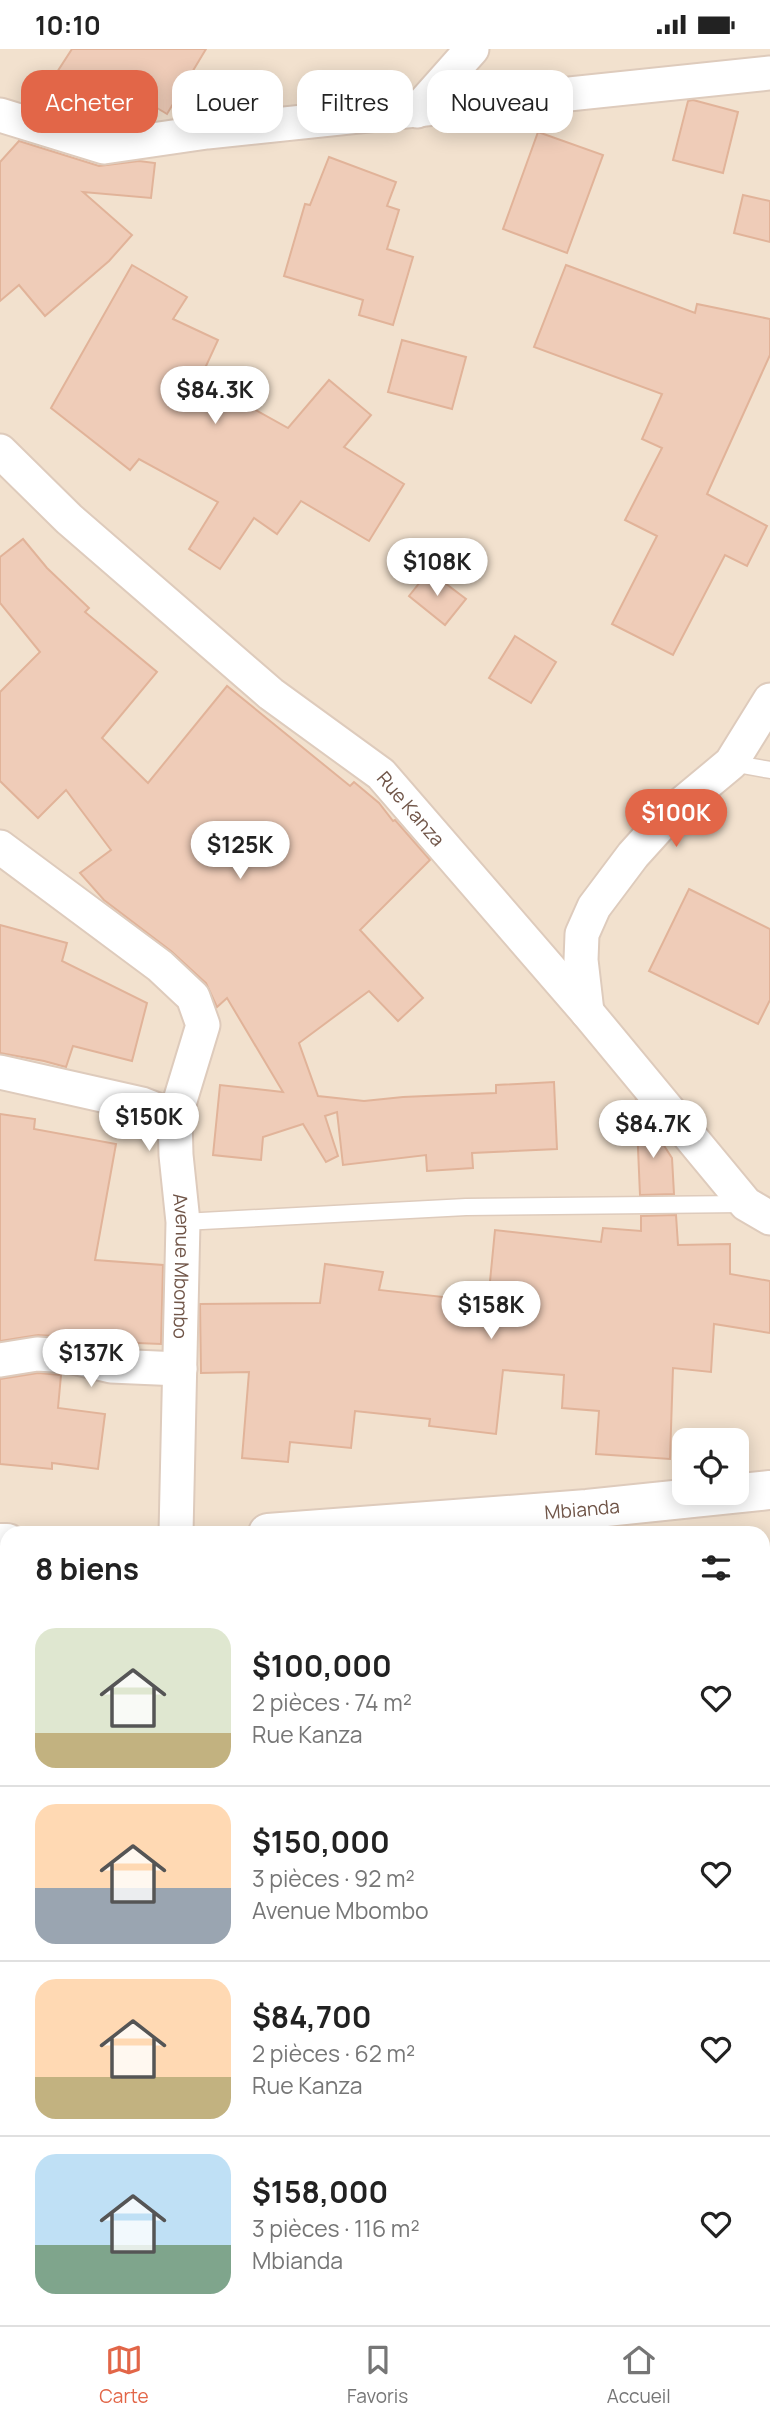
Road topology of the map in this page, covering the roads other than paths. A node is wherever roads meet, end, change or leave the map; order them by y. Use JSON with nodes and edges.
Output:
{"nodes":[{"id":1,"x":472,"y":49,"type":"edge"},
{"id":2,"x":770,"y":73,"type":"edge"},
{"id":3,"x":417,"y":111,"type":"junction"},
{"id":4,"x":0,"y":115,"type":"edge"},
{"id":5,"x":0,"y":451,"type":"edge"},
{"id":6,"x":770,"y":699,"type":"edge"},
{"id":7,"x":731,"y":763,"type":"junction"},
{"id":8,"x":770,"y":771,"type":"edge"},
{"id":9,"x":0,"y":847,"type":"edge"},
{"id":10,"x":587,"y":1011,"type":"junction"},
{"id":11,"x":0,"y":1072,"type":"edge"},
{"id":12,"x":174,"y":1117,"type":"junction"},
{"id":13,"x":758,"y":1211,"type":"edge"},
{"id":14,"x":183,"y":1222,"type":"junction"},
{"id":15,"x":0,"y":1360,"type":"edge"},
{"id":16,"x":180,"y":1369,"type":"junction"},
{"id":17,"x":770,"y":1490,"type":"edge"},
{"id":18,"x":176,"y":1526,"type":"edge"},
{"id":19,"x":361,"y":1526,"type":"edge"}],
"edges":[{"from":1,"to":3,"type":"street"},
{"from":2,"to":3,"type":"street"},
{"from":3,"to":4,"type":"street"},
{"from":5,"to":10,"type":"street","name":"Rue Kanza"},
{"from":6,"to":7,"type":"street"},
{"from":7,"to":8,"type":"lane"},
{"from":7,"to":10,"type":"street"},
{"from":9,"to":12,"type":"street","name":"Avenue Mbombo"},
{"from":10,"to":13,"type":"street","name":"Rue Kanza"},
{"from":11,"to":12,"type":"street"},
{"from":12,"to":14,"type":"street","name":"Avenue Mbombo"},
{"from":13,"to":14,"type":"lane"},
{"from":14,"to":16,"type":"street","name":"Avenue Mbombo"},
{"from":15,"to":16,"type":"street"},
{"from":16,"to":18,"type":"street","name":"Avenue Mbombo"},
{"from":17,"to":19,"type":"street","name":"Mbianda"}]}
